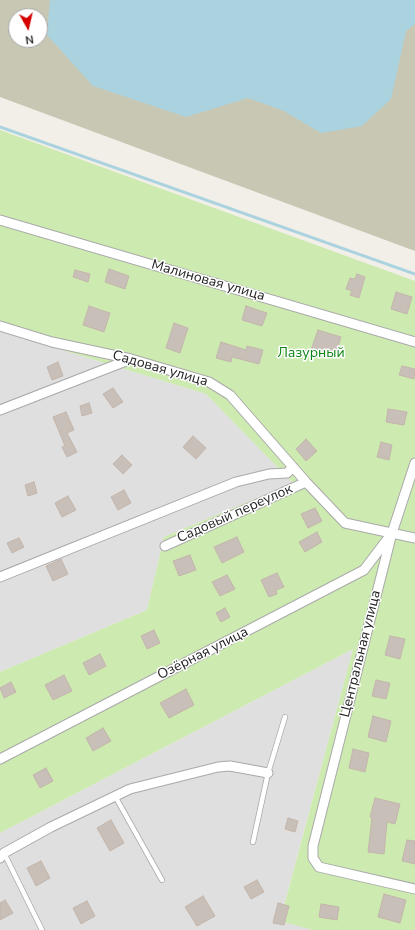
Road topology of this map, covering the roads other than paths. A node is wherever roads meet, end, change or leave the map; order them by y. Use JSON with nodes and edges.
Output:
{"nodes":[{"id":1,"x":0,"y":220,"type":"edge"},
{"id":2,"x":0,"y":326,"type":"edge"},
{"id":3,"x":415,"y":342,"type":"edge"},
{"id":4,"x":130,"y":359,"type":"junction"},
{"id":5,"x":0,"y":410,"type":"edge"},
{"id":6,"x":415,"y":463,"type":"edge"},
{"id":7,"x":293,"y":467,"type":"junction"},
{"id":8,"x":306,"y":482,"type":"junction"},
{"id":9,"x":392,"y":533,"type":"junction"},
{"id":10,"x":415,"y":538,"type":"edge"},
{"id":11,"x":165,"y":546,"type":"dead end"},
{"id":12,"x":0,"y":577,"type":"edge"},
{"id":13,"x":285,"y":717,"type":"dead end"},
{"id":14,"x":0,"y":759,"type":"edge"},
{"id":15,"x":268,"y":773,"type":"junction"},
{"id":16,"x":115,"y":796,"type":"junction"},
{"id":17,"x":253,"y":842,"type":"dead end"},
{"id":18,"x":2,"y":855,"type":"edge"},
{"id":19,"x":162,"y":880,"type":"dead end"},
{"id":20,"x":415,"y":889,"type":"edge"},
{"id":21,"x":42,"y":930,"type":"edge"}],
"edges":[{"from":1,"to":3,"type":"street","name":"Малиновая улица"},
{"from":2,"to":4,"type":"street","name":"Садовая улица"},
{"from":4,"to":5,"type":"street"},
{"from":4,"to":7,"type":"street","name":"Садовая улица"},
{"from":6,"to":9,"type":"street","name":"Центральная улица"},
{"from":7,"to":8,"type":"street","name":"Садовая улица"},
{"from":7,"to":12,"type":"street"},
{"from":8,"to":9,"type":"street","name":"Садовая улица"},
{"from":8,"to":11,"type":"street","name":"Садовый переулок"},
{"from":9,"to":10,"type":"street","name":"Садовая улица"},
{"from":9,"to":14,"type":"street","name":"Озёрная улица"},
{"from":9,"to":20,"type":"street","name":"Центральная улица"},
{"from":13,"to":15,"type":"lane"},
{"from":15,"to":16,"type":"street"},
{"from":15,"to":17,"type":"lane"},
{"from":16,"to":18,"type":"street"},
{"from":16,"to":19,"type":"lane"},
{"from":18,"to":21,"type":"lane"}]}
